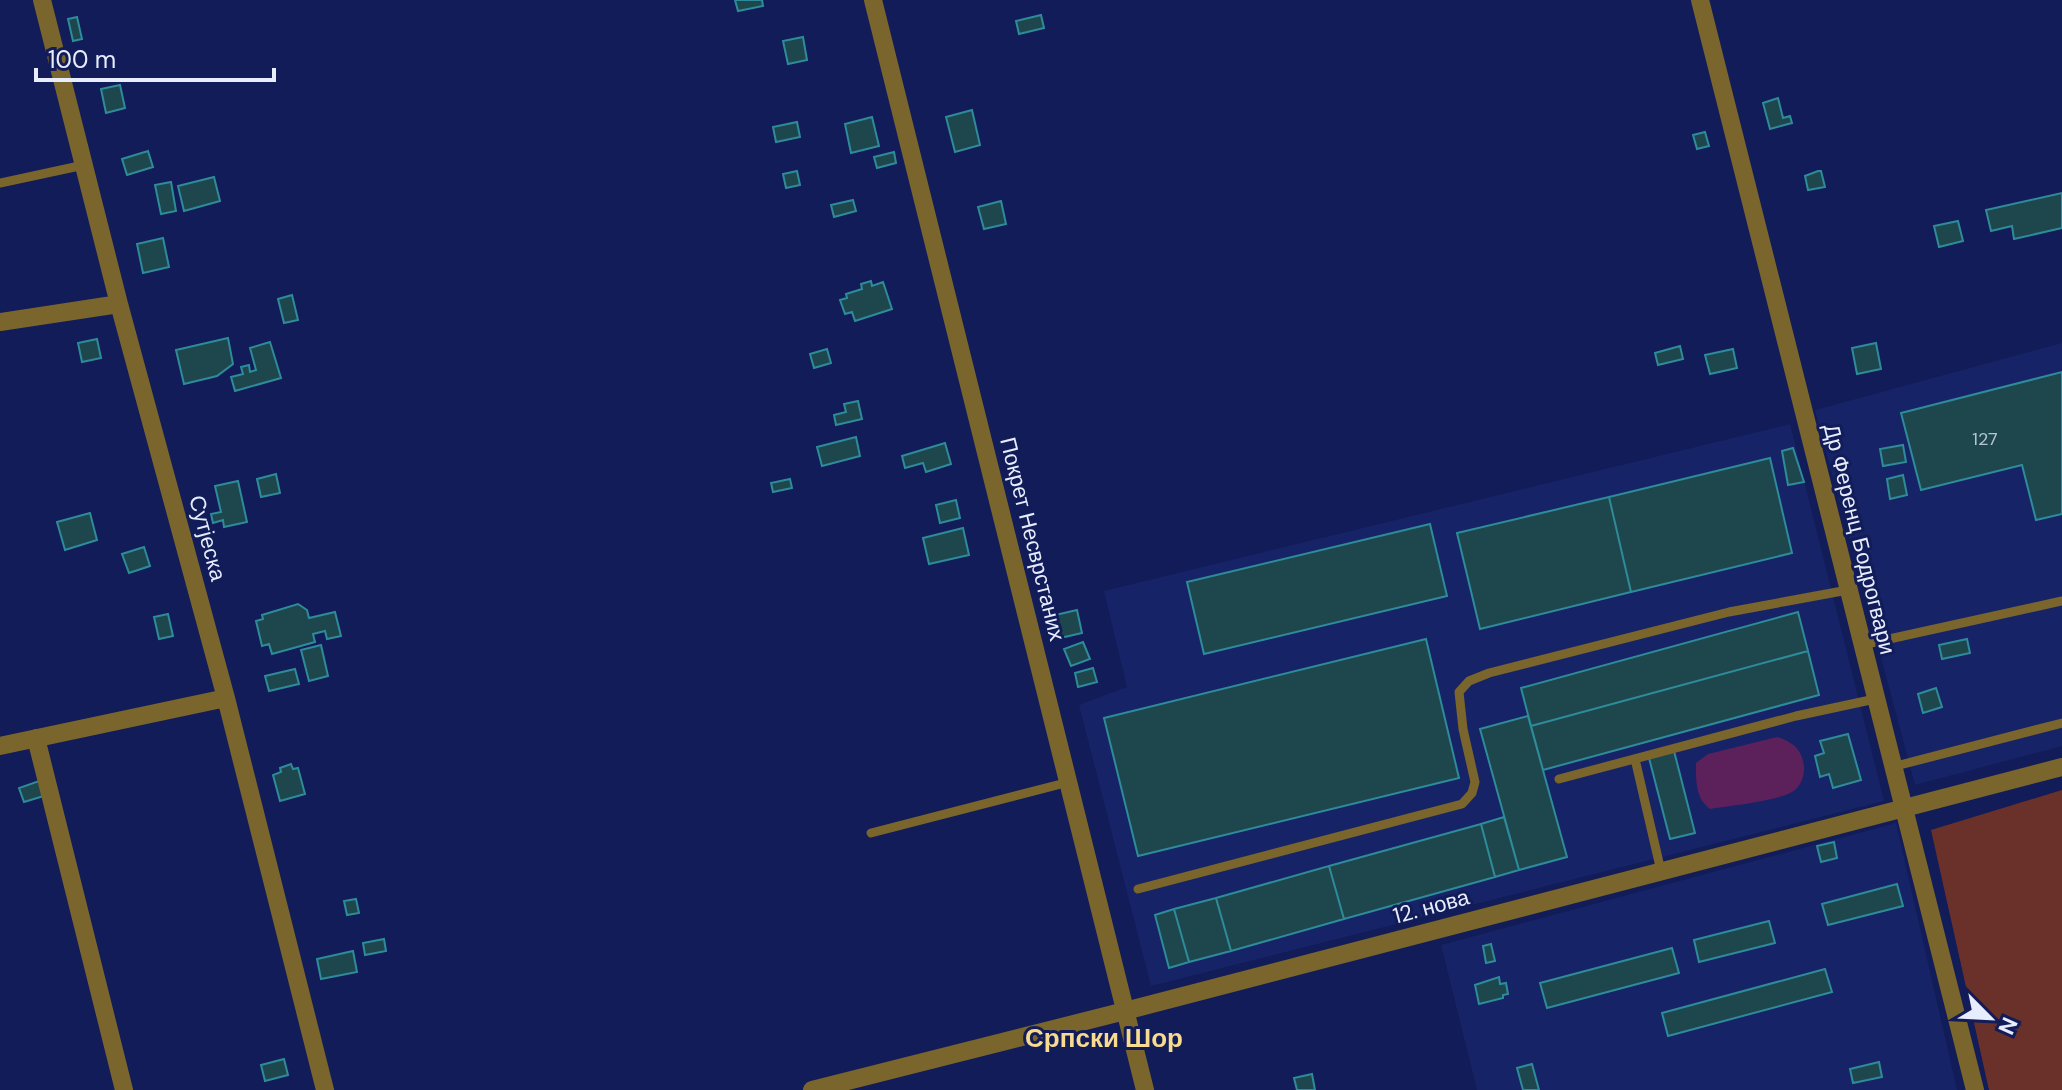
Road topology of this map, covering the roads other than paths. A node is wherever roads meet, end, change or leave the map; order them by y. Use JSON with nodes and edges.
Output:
{"nodes":[{"id":1,"x":42,"y":0,"type":"edge"},
{"id":2,"x":873,"y":0,"type":"edge"},
{"id":3,"x":1700,"y":0,"type":"edge"},
{"id":4,"x":84,"y":165,"type":"junction"},
{"id":5,"x":0,"y":183,"type":"edge"},
{"id":6,"x":119,"y":304,"type":"junction"},
{"id":7,"x":0,"y":322,"type":"edge"},
{"id":8,"x":1848,"y":590,"type":"junction"},
{"id":9,"x":2062,"y":601,"type":"edge"},
{"id":10,"x":1862,"y":645,"type":"junction"},
{"id":11,"x":226,"y":698,"type":"junction"},
{"id":12,"x":1875,"y":699,"type":"junction"},
{"id":13,"x":2062,"y":723,"type":"edge"},
{"id":14,"x":36,"y":738,"type":"junction"},
{"id":15,"x":0,"y":746,"type":"edge"},
{"id":16,"x":1635,"y":759,"type":"junction"},
{"id":17,"x":1892,"y":767,"type":"junction"},
{"id":18,"x":2062,"y":767,"type":"edge"},
{"id":19,"x":1559,"y":779,"type":"dead end"},
{"id":20,"x":1069,"y":782,"type":"junction"},
{"id":21,"x":1902,"y":807,"type":"junction"},
{"id":22,"x":871,"y":833,"type":"dead end"},
{"id":23,"x":1661,"y":871,"type":"junction"},
{"id":24,"x":1138,"y":889,"type":"dead end"},
{"id":25,"x":1125,"y":1011,"type":"junction"},
{"id":26,"x":124,"y":1090,"type":"edge"},
{"id":27,"x":325,"y":1090,"type":"edge"},
{"id":28,"x":812,"y":1090,"type":"edge"},
{"id":29,"x":1145,"y":1090,"type":"edge"},
{"id":30,"x":1975,"y":1090,"type":"edge"}],
"edges":[{"from":1,"to":4,"type":"street","name":"Сутјеска"},
{"from":2,"to":20,"type":"street","name":"Покрет Несврстаних"},
{"from":3,"to":8,"type":"street","name":"Др Ференц Бодрогвари"},
{"from":4,"to":5,"type":"lane"},
{"from":4,"to":6,"type":"street","name":"Сутјеска"},
{"from":6,"to":7,"type":"street"},
{"from":6,"to":11,"type":"street","name":"Сутјеска"},
{"from":8,"to":10,"type":"street","name":"Др Ференц Бодрогвари"},
{"from":8,"to":24,"type":"lane"},
{"from":9,"to":10,"type":"lane"},
{"from":10,"to":12,"type":"street","name":"Др Ференц Бодрогвари"},
{"from":11,"to":14,"type":"street"},
{"from":11,"to":27,"type":"street","name":"Сутјеска"},
{"from":12,"to":16,"type":"lane"},
{"from":12,"to":17,"type":"street","name":"Др Ференц Бодрогвари"},
{"from":13,"to":17,"type":"lane"},
{"from":14,"to":15,"type":"street"},
{"from":14,"to":26,"type":"street"},
{"from":16,"to":19,"type":"lane"},
{"from":16,"to":23,"type":"lane"},
{"from":17,"to":21,"type":"street","name":"Др Ференц Бодрогвари"},
{"from":18,"to":21,"type":"street","name":"12. нова"},
{"from":20,"to":22,"type":"lane"},
{"from":20,"to":25,"type":"street","name":"Покрет Несврстаних"},
{"from":21,"to":23,"type":"street","name":"12. нова"},
{"from":21,"to":30,"type":"street","name":"Др Ференц Бодрогвари"},
{"from":23,"to":25,"type":"street","name":"12. нова"},
{"from":25,"to":28,"type":"street","name":"12. нова"},
{"from":25,"to":29,"type":"street","name":"Покрет Несврстаних"}]}
